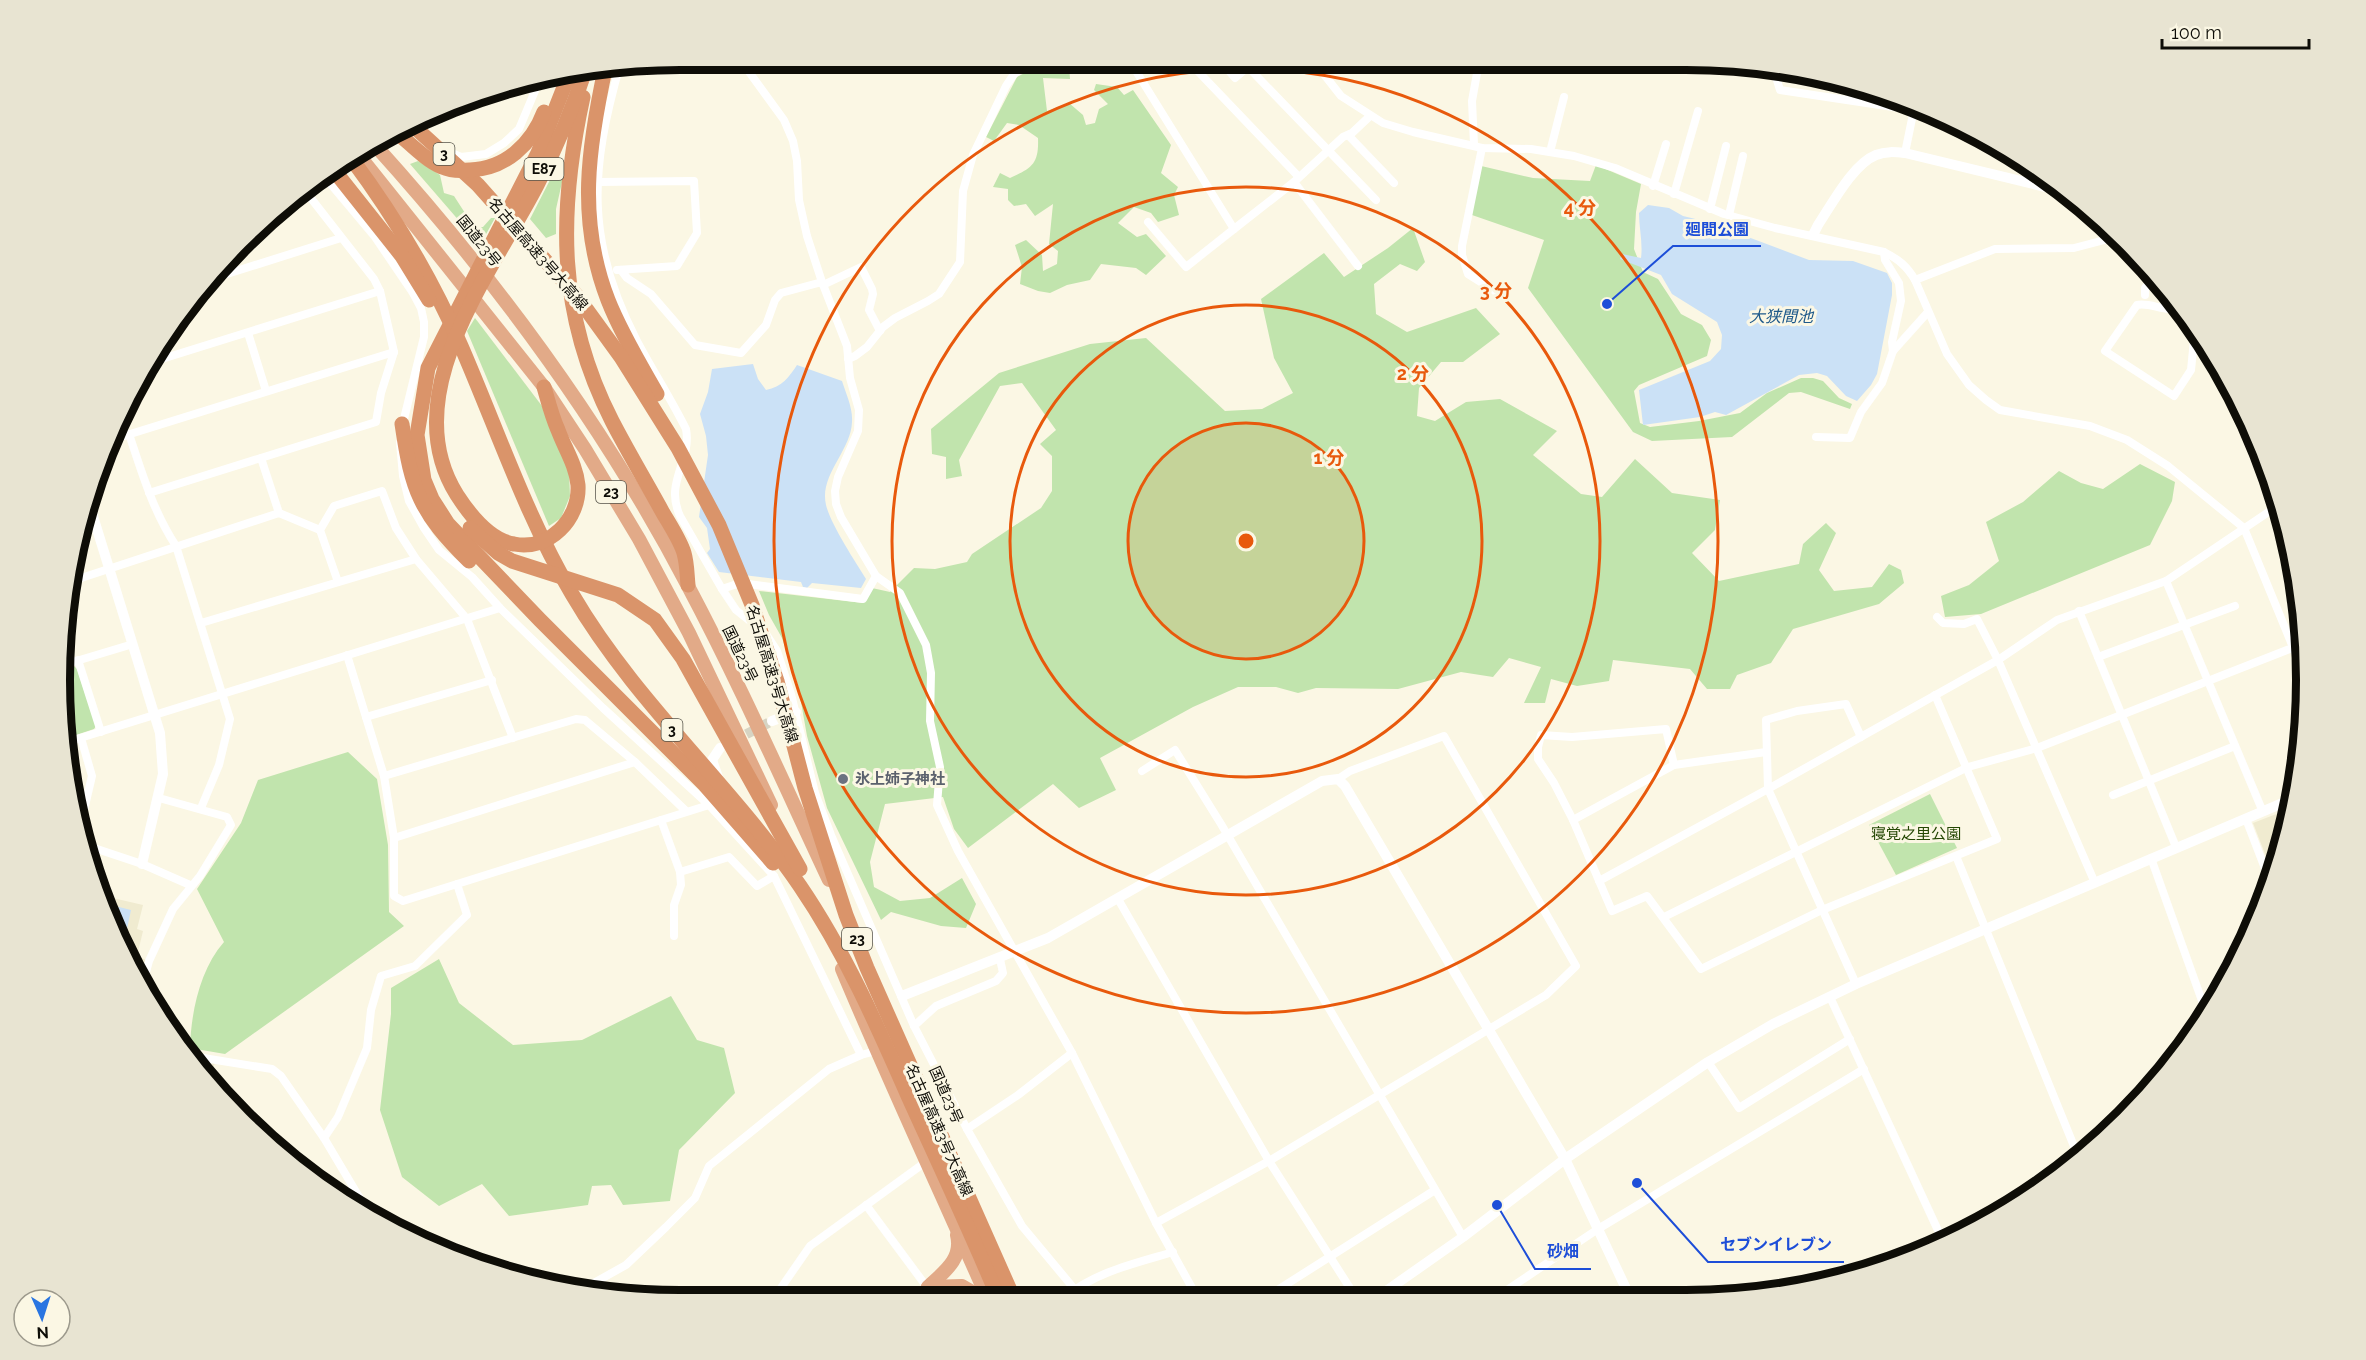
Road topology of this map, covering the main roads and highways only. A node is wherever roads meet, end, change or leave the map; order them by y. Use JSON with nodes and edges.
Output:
{"nodes":[{"id":1,"x":604,"y":76,"type":"edge"},
{"id":2,"x":586,"y":78,"type":"edge"},
{"id":3,"x":584,"y":79,"type":"edge"},
{"id":4,"x":566,"y":81,"type":"edge"},
{"id":5,"x":558,"y":83,"type":"edge"},
{"id":6,"x":425,"y":127,"type":"edge"},
{"id":7,"x":417,"y":130,"type":"edge"},
{"id":8,"x":403,"y":137,"type":"edge"},
{"id":9,"x":379,"y":150,"type":"edge"},
{"id":10,"x":363,"y":160,"type":"edge"},
{"id":11,"x":355,"y":164,"type":"edge"},
{"id":12,"x":338,"y":175,"type":"edge"},
{"id":13,"x":478,"y":185,"type":"junction"},
{"id":14,"x":489,"y":260,"type":"junction"},
{"id":15,"x":463,"y":309,"type":"junction"},
{"id":16,"x":441,"y":342,"type":"junction"},
{"id":17,"x":544,"y":387,"type":"junction"},
{"id":18,"x":479,"y":389,"type":"junction"},
{"id":19,"x":402,"y":424,"type":"road end"},
{"id":20,"x":719,"y":525,"type":"junction"},
{"id":21,"x":688,"y":585,"type":"junction"},
{"id":22,"x":536,"y":622,"type":"junction"},
{"id":23,"x":800,"y":868,"type":"junction"},
{"id":24,"x":801,"y":887,"type":"junction"},
{"id":25,"x":952,"y":1217,"type":"junction"},
{"id":26,"x":932,"y":1290,"type":"edge"},
{"id":27,"x":941,"y":1290,"type":"edge"},
{"id":28,"x":968,"y":1290,"type":"edge"},
{"id":29,"x":984,"y":1290,"type":"edge"},
{"id":30,"x":994,"y":1290,"type":"edge"},
{"id":31,"x":1010,"y":1290,"type":"edge"},
{"id":32,"x":1015,"y":1290,"type":"edge"}],
"edges":[{"from":1,"to":20,"type":"highway"},
{"from":2,"to":21,"type":"highway"},
{"from":3,"to":14,"type":"highway","number":"E87"},
{"from":4,"to":14,"type":"highway","number":"E87"},
{"from":5,"to":8,"type":"highway"},
{"from":6,"to":13,"type":"highway"},
{"from":7,"to":13,"type":"highway","name":"名古屋高速3号大高線","number":"3"},
{"from":9,"to":21,"type":"highway","name":"国道23号","number":"23"},
{"from":10,"to":17,"type":"highway","number":"23"},
{"from":11,"to":18,"type":"highway","name":"名古屋高速3号大高線","number":"3"},
{"from":12,"to":18,"type":"highway"},
{"from":13,"to":20,"type":"highway","name":"名古屋高速3号大高線","number":"3"},
{"from":14,"to":15,"type":"highway"},
{"from":15,"to":16,"type":"highway"},
{"from":15,"to":17,"type":"highway"},
{"from":16,"to":22,"type":"highway"},
{"from":16,"to":23,"type":"highway"},
{"from":17,"to":23,"type":"highway","number":"23"},
{"from":18,"to":24,"type":"highway","name":"名古屋高速3号大高線","number":"3"},
{"from":19,"to":22,"type":"highway"},
{"from":20,"to":31,"type":"highway","name":"名古屋高速3号大高線","number":"3"},
{"from":21,"to":32,"type":"highway","name":"国道23号","number":"23"},
{"from":22,"to":24,"type":"highway"},
{"from":23,"to":25,"type":"highway","number":"23"},
{"from":24,"to":30,"type":"highway","name":"名古屋高速3号大高線","number":"3"},
{"from":25,"to":26,"type":"highway"},
{"from":25,"to":29,"type":"highway","number":"23"},
{"from":27,"to":28,"type":"highway"}]}
